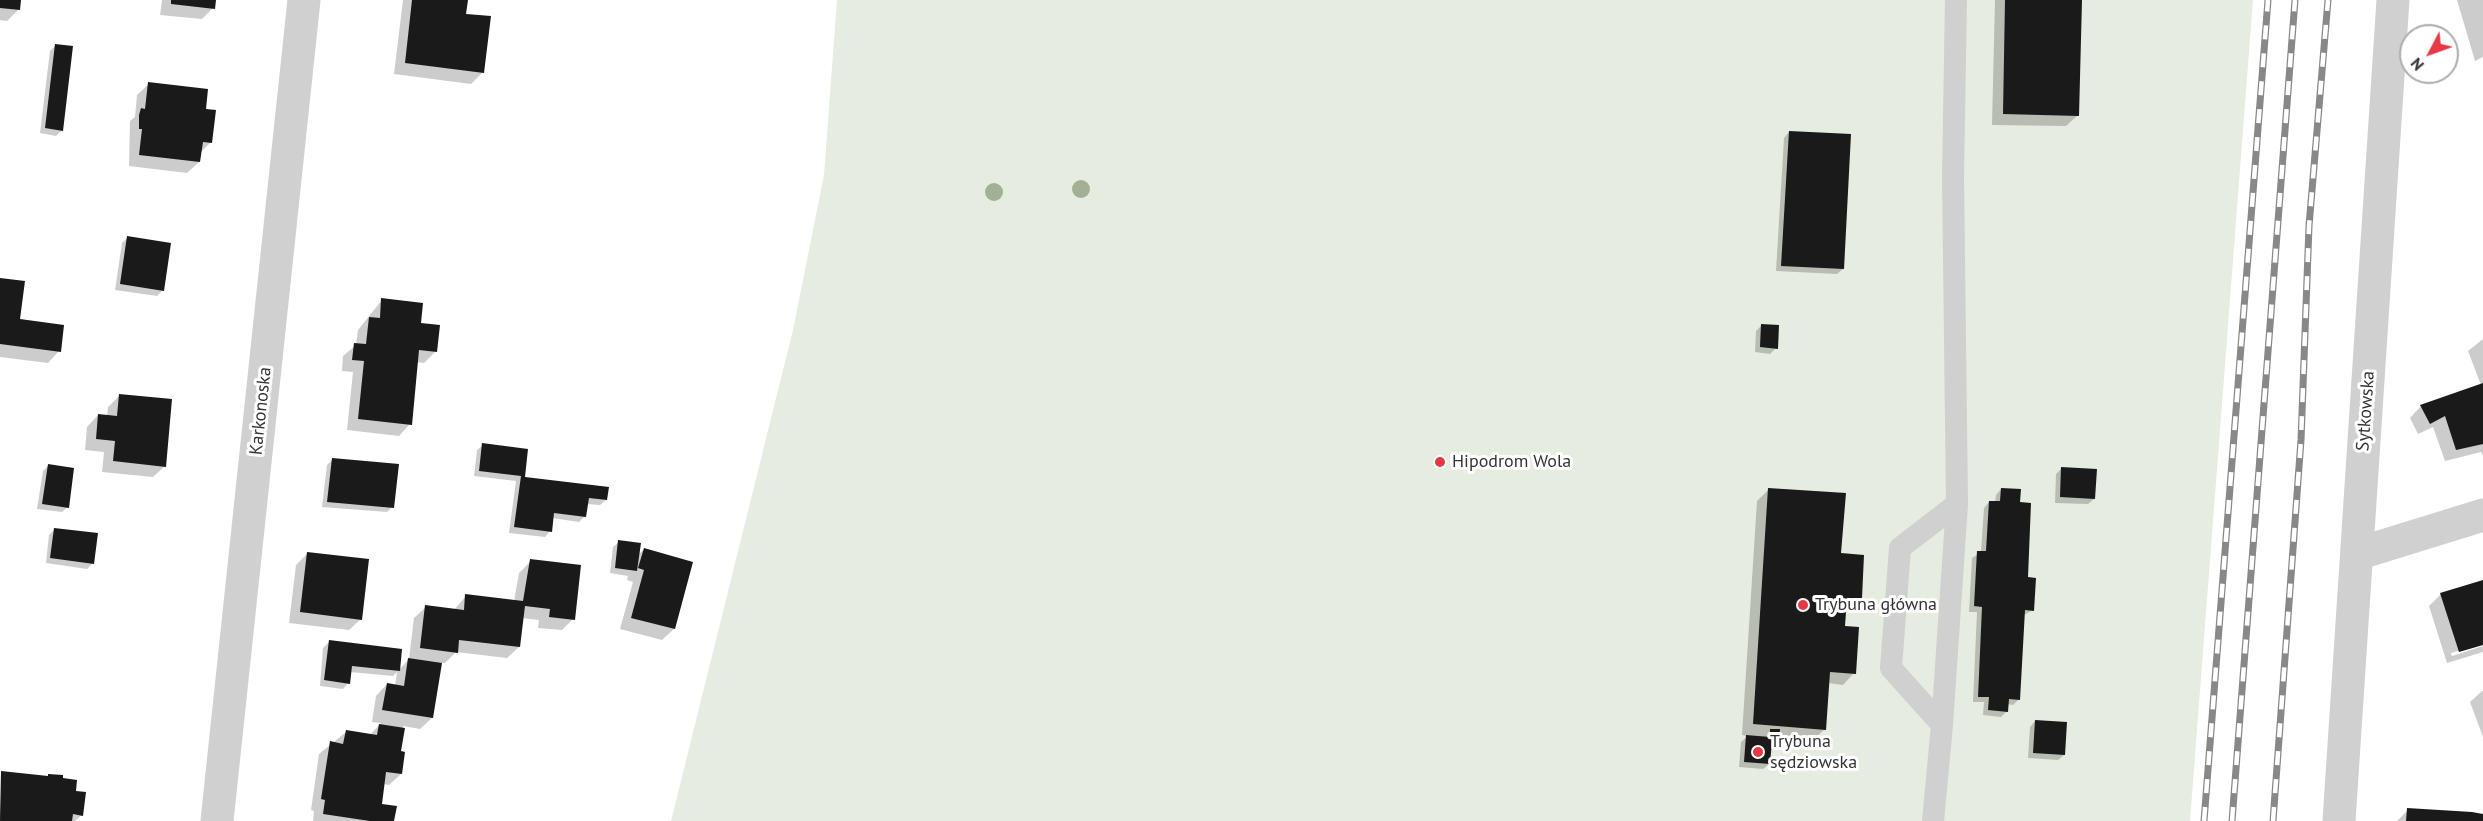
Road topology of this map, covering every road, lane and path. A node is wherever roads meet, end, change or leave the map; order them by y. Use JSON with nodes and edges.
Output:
{"nodes":[{"id":1,"x":304,"y":0,"type":"edge"},
{"id":2,"x":1956,"y":0,"type":"edge"},
{"id":3,"x":2393,"y":0,"type":"edge"},
{"id":4,"x":1957,"y":504,"type":"junction"},
{"id":5,"x":2483,"y":515,"type":"edge"},
{"id":6,"x":2357,"y":554,"type":"junction"},
{"id":7,"x":1942,"y":725,"type":"junction"},
{"id":8,"x":217,"y":821,"type":"edge"},
{"id":9,"x":1933,"y":821,"type":"edge"},
{"id":10,"x":2339,"y":821,"type":"edge"}],
"edges":[{"from":1,"to":8,"type":"street","name":"Karkonoska"},
{"from":2,"to":4,"type":"lane"},
{"from":3,"to":6,"type":"street","name":"Sytkowska"},
{"from":4,"to":7,"type":"lane"},
{"from":4,"to":7,"type":"lane"},
{"from":5,"to":6,"type":"street"},
{"from":6,"to":10,"type":"street","name":"Sytkowska"},
{"from":7,"to":9,"type":"lane"}]}
